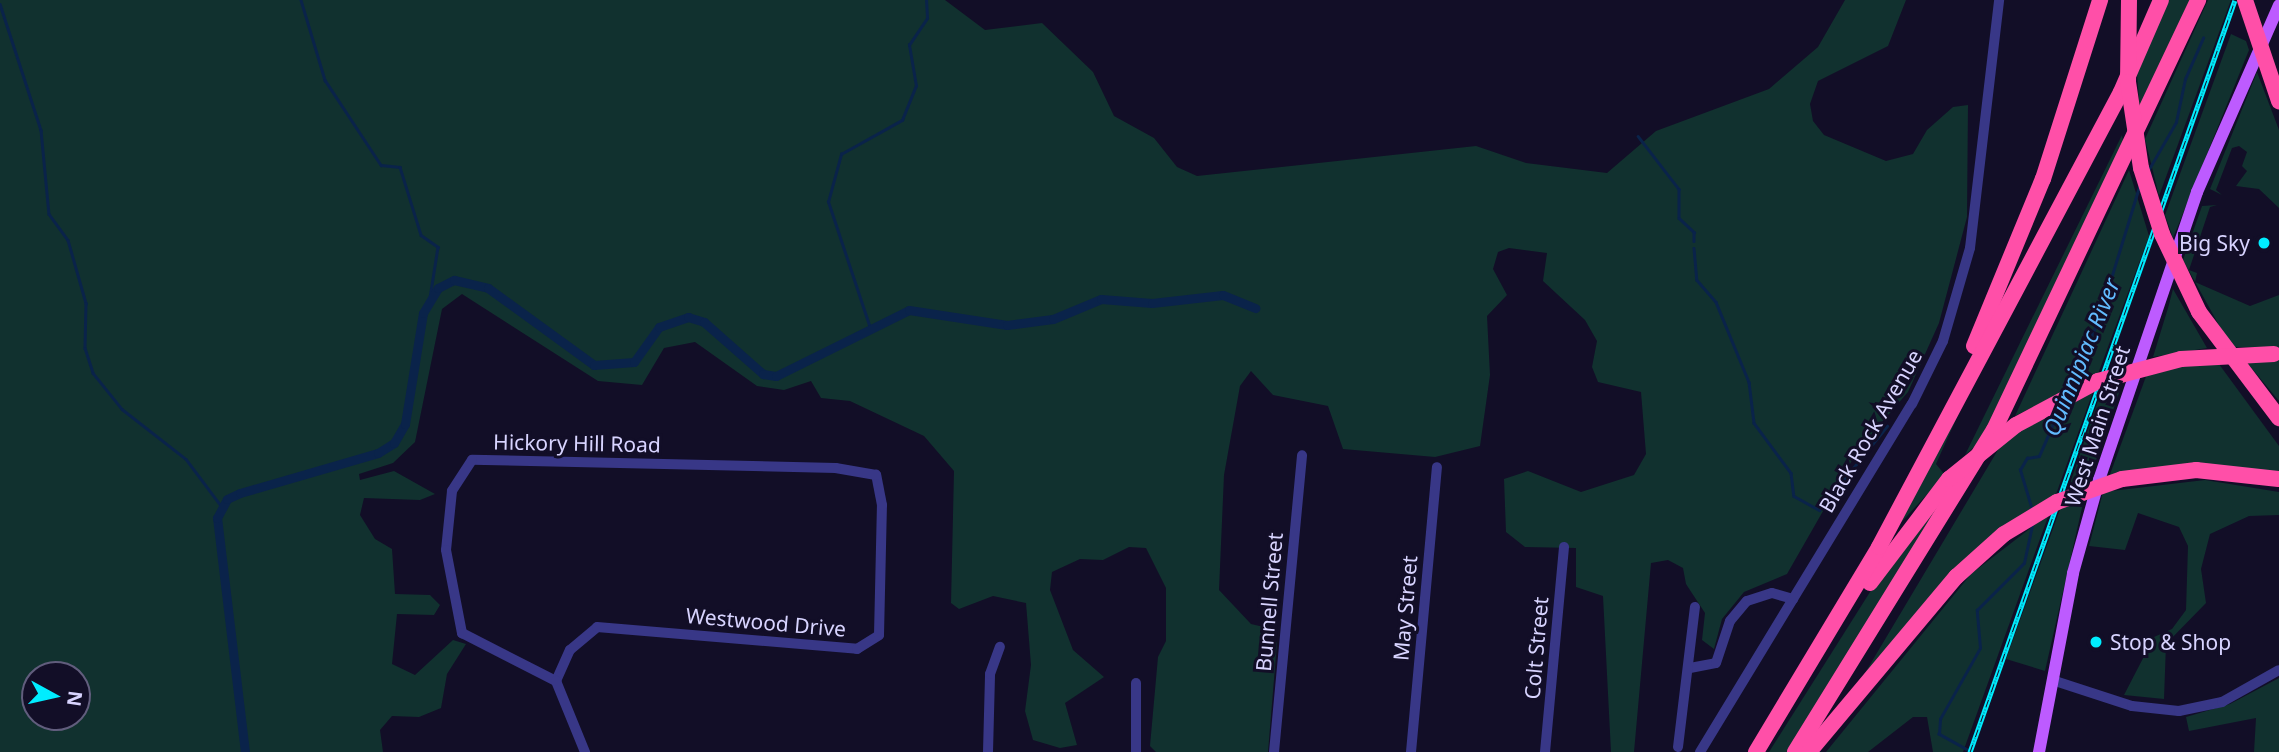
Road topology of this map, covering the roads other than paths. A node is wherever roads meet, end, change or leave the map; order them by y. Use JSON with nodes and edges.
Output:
{"nodes":[{"id":1,"x":1999,"y":0,"type":"edge"},
{"id":2,"x":2100,"y":0,"type":"edge"},
{"id":3,"x":2129,"y":0,"type":"edge"},
{"id":4,"x":2161,"y":0,"type":"edge"},
{"id":5,"x":2198,"y":0,"type":"edge"},
{"id":6,"x":2245,"y":0,"type":"edge"},
{"id":7,"x":2279,"y":5,"type":"edge"},
{"id":8,"x":2279,"y":101,"type":"edge"},
{"id":9,"x":2276,"y":354,"type":"edge"},
{"id":10,"x":2279,"y":418,"type":"edge"},
{"id":11,"x":1302,"y":455,"type":"dead end"},
{"id":12,"x":1437,"y":467,"type":"dead end"},
{"id":13,"x":876,"y":475,"type":"joint"},
{"id":14,"x":2279,"y":479,"type":"edge"},
{"id":15,"x":1909,"y":488,"type":"junction"},
{"id":16,"x":1564,"y":547,"type":"dead end"},
{"id":17,"x":1793,"y":599,"type":"junction"},
{"id":18,"x":1695,"y":607,"type":"dead end"},
{"id":19,"x":1000,"y":647,"type":"dead end"},
{"id":20,"x":1690,"y":668,"type":"junction"},
{"id":21,"x":2279,"y":670,"type":"edge"},
{"id":22,"x":2052,"y":680,"type":"junction"},
{"id":23,"x":556,"y":681,"type":"junction"},
{"id":24,"x":1136,"y":683,"type":"dead end"},
{"id":25,"x":1678,"y":747,"type":"dead end"},
{"id":26,"x":585,"y":752,"type":"edge"},
{"id":27,"x":988,"y":752,"type":"edge"},
{"id":28,"x":1136,"y":752,"type":"edge"},
{"id":29,"x":1274,"y":752,"type":"edge"},
{"id":30,"x":1411,"y":752,"type":"edge"},
{"id":31,"x":1545,"y":752,"type":"edge"},
{"id":32,"x":1700,"y":752,"type":"edge"},
{"id":33,"x":1756,"y":752,"type":"edge"},
{"id":34,"x":1795,"y":752,"type":"edge"},
{"id":35,"x":1809,"y":752,"type":"edge"},
{"id":36,"x":2039,"y":752,"type":"edge"}],
"edges":[{"from":1,"to":17,"type":"street","name":"Black Rock Avenue"},
{"from":2,"to":15,"type":"highway"},
{"from":3,"to":10,"type":"highway","bridge":true},
{"from":4,"to":15,"type":"highway"},
{"from":5,"to":34,"type":"highway"},
{"from":6,"to":8,"type":"highway","bridge":true},
{"from":7,"to":22,"type":"main road","name":"West Main Street"},
{"from":9,"to":33,"type":"highway","bridge":true},
{"from":11,"to":29,"type":"street","name":"Bunnell Street"},
{"from":12,"to":30,"type":"street","name":"May Street"},
{"from":13,"to":23,"type":"street","name":"Westwood Drive"},
{"from":13,"to":23,"type":"street","name":"Hickory Hill Road"},
{"from":14,"to":35,"type":"highway","bridge":true},
{"from":15,"to":33,"type":"highway"},
{"from":16,"to":31,"type":"street","name":"Colt Street"},
{"from":17,"to":20,"type":"street"},
{"from":17,"to":32,"type":"street","name":"Black Rock Avenue"},
{"from":18,"to":20,"type":"street"},
{"from":19,"to":27,"type":"street"},
{"from":20,"to":25,"type":"street"},
{"from":21,"to":22,"type":"street"},
{"from":22,"to":36,"type":"main road","name":"West Main Street"},
{"from":23,"to":26,"type":"street"},
{"from":24,"to":28,"type":"street"}]}
